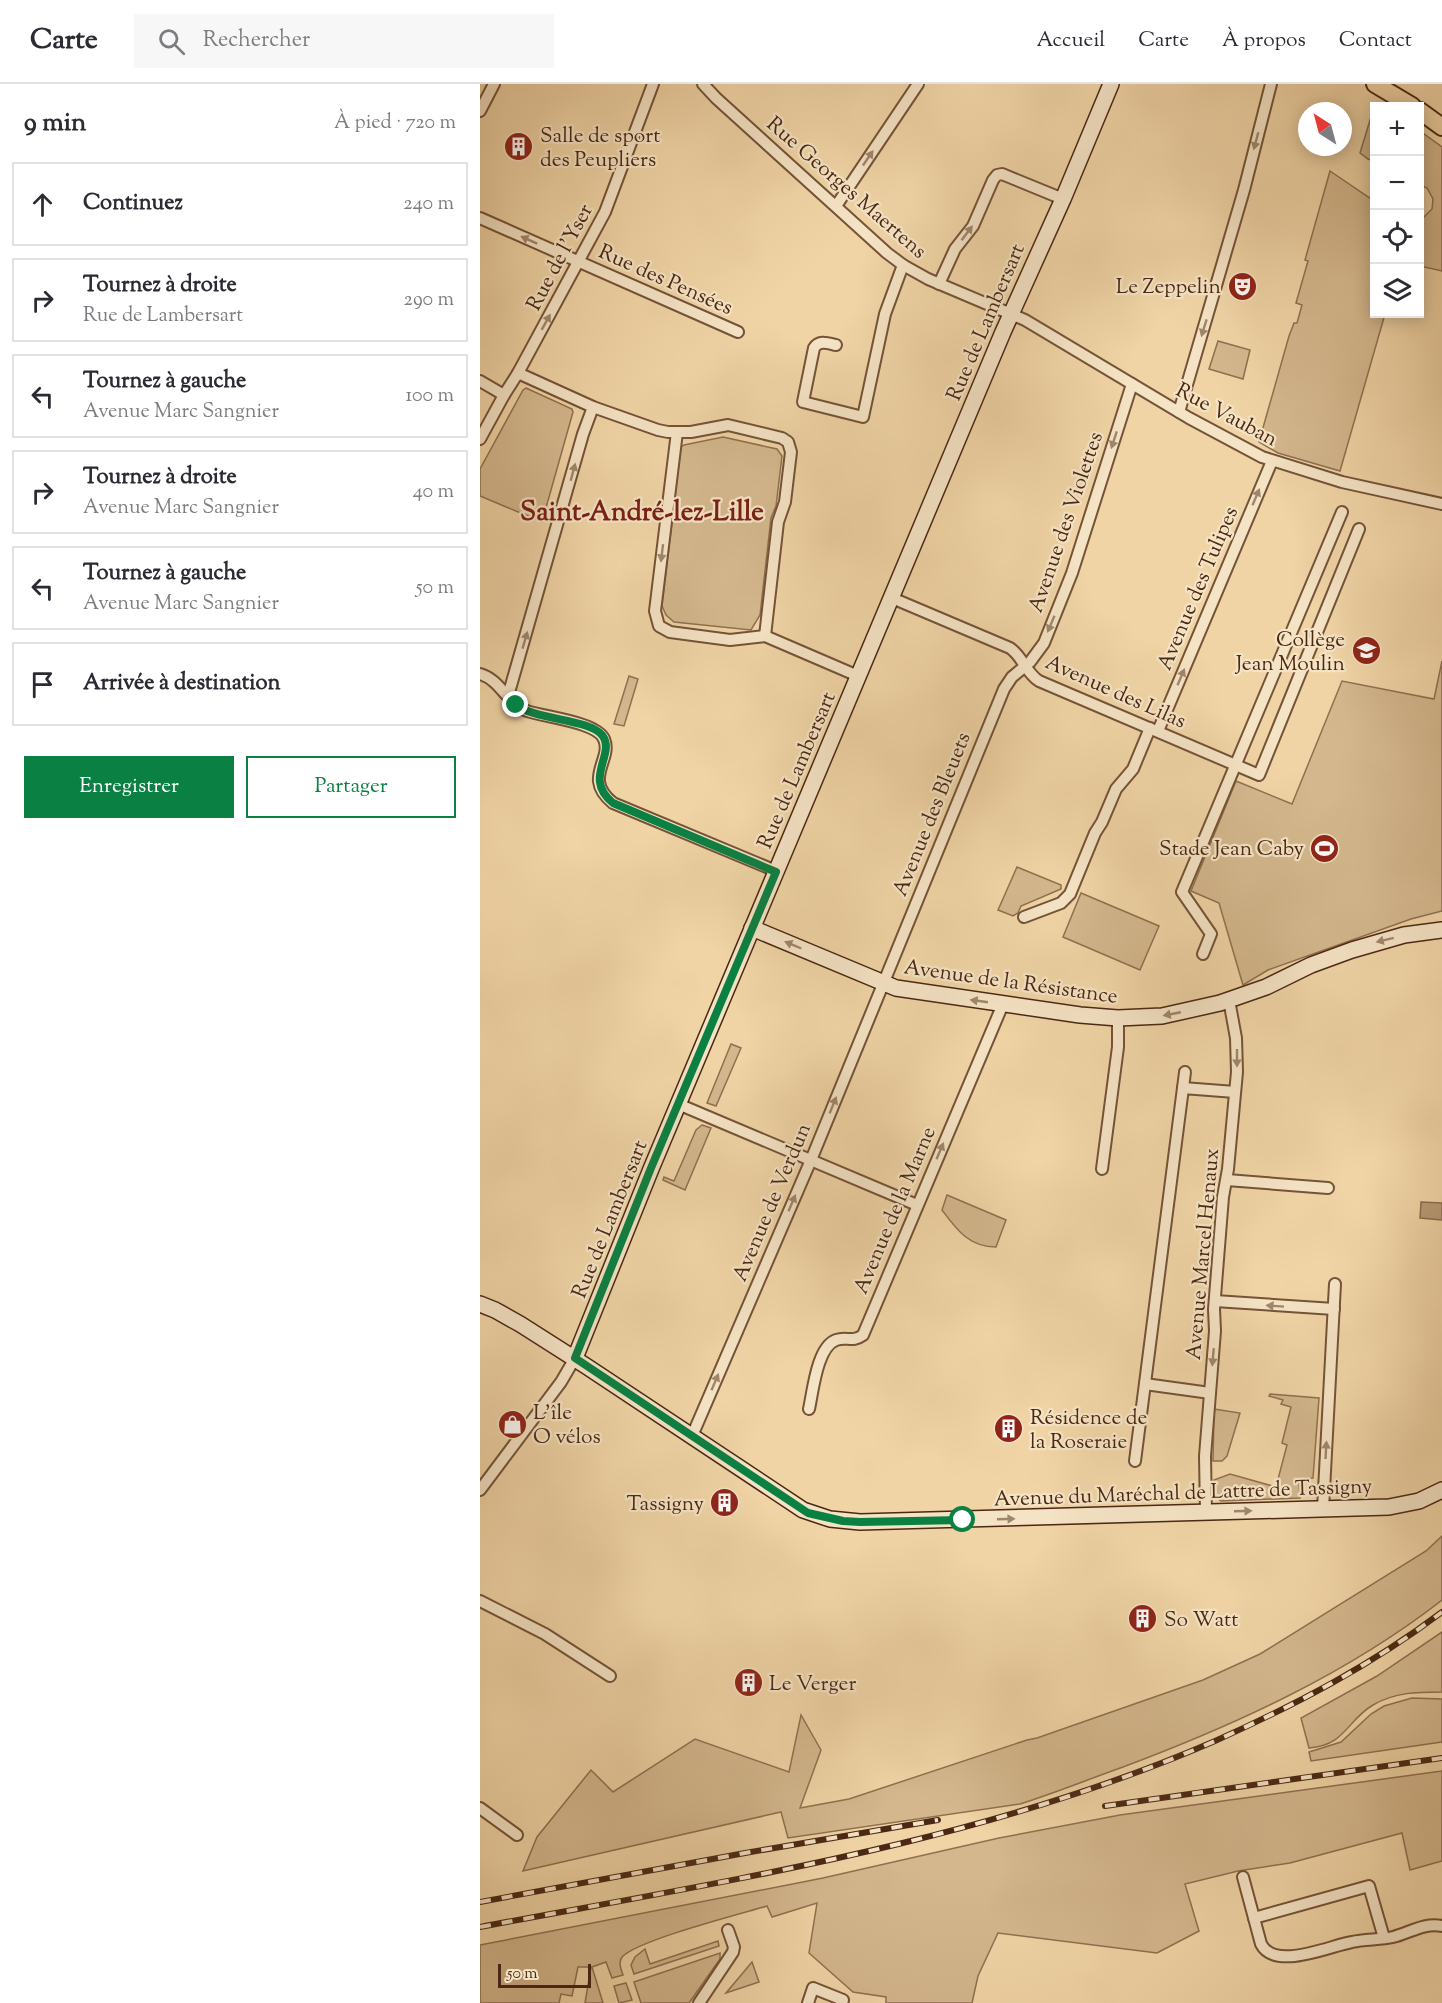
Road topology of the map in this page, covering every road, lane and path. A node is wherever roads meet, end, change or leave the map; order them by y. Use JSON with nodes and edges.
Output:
{"nodes":[{"id":1,"x":494,"y":84,"type":"edge"},
{"id":2,"x":653,"y":84,"type":"edge"},
{"id":3,"x":704,"y":84,"type":"edge"},
{"id":4,"x":918,"y":84,"type":"edge"},
{"id":5,"x":1111,"y":84,"type":"edge"},
{"id":6,"x":1271,"y":84,"type":"edge"},
{"id":7,"x":1375,"y":84,"type":"edge"},
{"id":8,"x":1405,"y":102,"type":"edge"},
{"id":9,"x":480,"y":111,"type":"edge"},
{"id":10,"x":1424,"y":114,"type":"edge"},
{"id":11,"x":1442,"y":127,"type":"edge"},
{"id":12,"x":1063,"y":199,"type":"junction"},
{"id":13,"x":836,"y":207,"type":"junction"},
{"id":14,"x":480,"y":218,"type":"edge"},
{"id":15,"x":578,"y":262,"type":"junction"},
{"id":16,"x":903,"y":265,"type":"junction"},
{"id":17,"x":939,"y":284,"type":"junction"},
{"id":18,"x":1011,"y":314,"type":"junction"},
{"id":19,"x":738,"y":332,"type":"dead end"},
{"id":20,"x":836,"y":345,"type":"dead end"},
{"id":21,"x":518,"y":373,"type":"junction"},
{"id":22,"x":480,"y":381,"type":"edge"},
{"id":23,"x":1132,"y":384,"type":"junction"},
{"id":24,"x":504,"y":395,"type":"junction"},
{"id":25,"x":593,"y":407,"type":"junction"},
{"id":26,"x":1179,"y":412,"type":"junction"},
{"id":27,"x":676,"y":432,"type":"junction"},
{"id":28,"x":480,"y":439,"type":"edge"},
{"id":29,"x":1272,"y":461,"type":"junction"},
{"id":30,"x":1442,"y":504,"type":"edge"},
{"id":31,"x":1342,"y":512,"type":"dead end"},
{"id":32,"x":1359,"y":529,"type":"dead end"},
{"id":33,"x":892,"y":598,"type":"junction"},
{"id":34,"x":765,"y":636,"type":"junction"},
{"id":35,"x":1025,"y":667,"type":"junction"},
{"id":36,"x":480,"y":674,"type":"edge"},
{"id":37,"x":858,"y":676,"type":"junction"},
{"id":38,"x":508,"y":696,"type":"junction"},
{"id":39,"x":1154,"y":729,"type":"junction"},
{"id":40,"x":1236,"y":765,"type":"junction"},
{"id":41,"x":776,"y":872,"type":"junction"},
{"id":42,"x":1024,"y":917,"type":"dead end"},
{"id":43,"x":752,"y":928,"type":"junction"},
{"id":44,"x":1442,"y":930,"type":"edge"},
{"id":45,"x":1203,"y":954,"type":"dead end"},
{"id":46,"x":883,"y":983,"type":"junction"},
{"id":47,"x":1229,"y":1000,"type":"junction"},
{"id":48,"x":1003,"y":1004,"type":"junction"},
{"id":49,"x":1118,"y":1018,"type":"junction"},
{"id":50,"x":1185,"y":1072,"type":"dead end"},
{"id":51,"x":1183,"y":1088,"type":"junction"},
{"id":52,"x":1235,"y":1092,"type":"junction"},
{"id":53,"x":678,"y":1104,"type":"junction"},
{"id":54,"x":811,"y":1160,"type":"junction"},
{"id":55,"x":1102,"y":1169,"type":"dead end"},
{"id":56,"x":1227,"y":1180,"type":"junction"},
{"id":57,"x":1328,"y":1188,"type":"dead end"},
{"id":58,"x":917,"y":1205,"type":"junction"},
{"id":59,"x":1335,"y":1284,"type":"dead end"},
{"id":60,"x":1215,"y":1301,"type":"junction"},
{"id":61,"x":480,"y":1305,"type":"edge"},
{"id":62,"x":1334,"y":1310,"type":"junction"},
{"id":63,"x":575,"y":1358,"type":"junction"},
{"id":64,"x":1145,"y":1384,"type":"junction"},
{"id":65,"x":1210,"y":1393,"type":"junction"},
{"id":66,"x":809,"y":1409,"type":"dead end"},
{"id":67,"x":692,"y":1436,"type":"junction"},
{"id":68,"x":1135,"y":1461,"type":"dead end"},
{"id":69,"x":480,"y":1490,"type":"edge"},
{"id":70,"x":1442,"y":1490,"type":"edge"},
{"id":71,"x":1323,"y":1509,"type":"junction"},
{"id":72,"x":1206,"y":1512,"type":"junction"},
{"id":73,"x":480,"y":1601,"type":"edge"},
{"id":74,"x":610,"y":1676,"type":"dead end"},
{"id":75,"x":480,"y":1808,"type":"edge"},
{"id":76,"x":517,"y":1835,"type":"dead end"},
{"id":77,"x":1242,"y":1877,"type":"dead end"},
{"id":78,"x":1254,"y":1918,"type":"junction"},
{"id":79,"x":1442,"y":1926,"type":"edge"},
{"id":80,"x":728,"y":1930,"type":"dead end"},
{"id":81,"x":1384,"y":1938,"type":"junction"},
{"id":82,"x":699,"y":2003,"type":"edge"},
{"id":83,"x":808,"y":2003,"type":"edge"},
{"id":84,"x":842,"y":2003,"type":"edge"}],
"edges":[{"from":1,"to":9,"type":"street"},
{"from":2,"to":15,"type":"street","name":"Rue de l'Yser"},
{"from":3,"to":13,"type":"street","name":"Rue Georges Maertens"},
{"from":13,"to":4,"type":"street","one_way":true},
{"from":5,"to":12,"type":"main road","name":"Rue de Lambersart"},
{"from":6,"to":26,"type":"street","one_way":true},
{"from":7,"to":8,"type":"main road"},
{"from":10,"to":11,"type":"main road"},
{"from":17,"to":12,"type":"street","one_way":true},
{"from":12,"to":18,"type":"main road","name":"Rue de Lambersart"},
{"from":13,"to":16,"type":"street","name":"Rue Georges Maertens"},
{"from":15,"to":14,"type":"street","name":"Rue des Pensées","one_way":true},
{"from":15,"to":19,"type":"street","name":"Rue des Pensées"},
{"from":21,"to":15,"type":"street","name":"Rue de l'Yser","one_way":true},
{"from":16,"to":17,"type":"street","name":"Rue Georges Maertens"},
{"from":16,"to":20,"type":"street"},
{"from":17,"to":18,"type":"street","name":"Rue Georges Maertens"},
{"from":18,"to":23,"type":"street","name":"Rue Vauban"},
{"from":18,"to":33,"type":"main road","name":"Rue de Lambersart"},
{"from":21,"to":24,"type":"street","name":"Rue de l'Yser"},
{"from":21,"to":25,"type":"street"},
{"from":22,"to":24,"type":"street"},
{"from":23,"to":26,"type":"street","name":"Rue Vauban"},
{"from":23,"to":35,"type":"street","name":"Avenue des Violettes","one_way":true},
{"from":24,"to":28,"type":"street","name":"Rue de l'Yser"},
{"from":25,"to":27,"type":"street"},
{"from":38,"to":25,"type":"street","one_way":true},
{"from":26,"to":29,"type":"street","name":"Rue Vauban"},
{"from":27,"to":34,"type":"street","one_way":true},
{"from":27,"to":34,"type":"street"},
{"from":29,"to":30,"type":"street","name":"Rue Vauban"},
{"from":39,"to":29,"type":"street","name":"Avenue des Tulipes","one_way":true},
{"from":31,"to":40,"type":"street"},
{"from":32,"to":40,"type":"street","name":"Avenue des Lilas"},
{"from":33,"to":35,"type":"street","name":"Avenue des Lilas"},
{"from":33,"to":37,"type":"main road","name":"Rue de Lambersart"},
{"from":34,"to":37,"type":"street"},
{"from":35,"to":39,"type":"street","name":"Avenue des Lilas"},
{"from":35,"to":46,"type":"street","name":"Avenue des Bleuets"},
{"from":36,"to":38,"type":"street"},
{"from":37,"to":41,"type":"main road","name":"Rue de Lambersart"},
{"from":38,"to":41,"type":"street"},
{"from":39,"to":40,"type":"street","name":"Avenue des Lilas"},
{"from":39,"to":42,"type":"street","name":"Avenue des Tulipes"},
{"from":40,"to":45,"type":"street"},
{"from":41,"to":43,"type":"main road","name":"Rue de Lambersart"},
{"from":46,"to":43,"type":"main road","name":"Avenue de la Résistance","one_way":true},
{"from":43,"to":53,"type":"main road","name":"Rue de Lambersart"},
{"from":44,"to":47,"type":"main road","name":"Avenue de la Résistance","one_way":true},
{"from":48,"to":46,"type":"main road","name":"Avenue de la Résistance","one_way":true},
{"from":54,"to":46,"type":"street","name":"Avenue de Verdun","one_way":true},
{"from":47,"to":49,"type":"main road","name":"Avenue de la Résistance","one_way":true},
{"from":47,"to":52,"type":"street","name":"Avenue Marcel Henaux","one_way":true},
{"from":48,"to":49,"type":"main road","name":"Avenue de la Résistance"},
{"from":58,"to":48,"type":"street","name":"Avenue de la Marne","one_way":true},
{"from":49,"to":55,"type":"street"},
{"from":50,"to":51,"type":"street"},
{"from":51,"to":52,"type":"street"},
{"from":51,"to":64,"type":"street"},
{"from":52,"to":56,"type":"street","name":"Avenue Marcel Henaux"},
{"from":53,"to":54,"type":"street"},
{"from":53,"to":63,"type":"main road","name":"Rue de Lambersart"},
{"from":54,"to":58,"type":"street"},
{"from":67,"to":54,"type":"street","name":"Avenue de Verdun","one_way":true},
{"from":56,"to":57,"type":"street"},
{"from":56,"to":60,"type":"street","name":"Avenue Marcel Henaux"},
{"from":58,"to":66,"type":"street","name":"Avenue de la Marne"},
{"from":59,"to":62,"type":"street"},
{"from":62,"to":60,"type":"street","one_way":true},
{"from":60,"to":65,"type":"street","name":"Avenue Marcel Henaux","one_way":true},
{"from":61,"to":63,"type":"main road","name":"Avenue du Maréchal de Lattre de Tassigny"},
{"from":71,"to":62,"type":"street","one_way":true},
{"from":63,"to":67,"type":"main road","name":"Avenue du Maréchal de Lattre de Tassigny"},
{"from":63,"to":69,"type":"street","name":"Rue de Lambersart"},
{"from":64,"to":65,"type":"street"},
{"from":64,"to":68,"type":"street"},
{"from":65,"to":72,"type":"street","name":"Avenue Marcel Henaux"},
{"from":67,"to":72,"type":"main road","name":"Avenue du Maréchal de Lattre de Tassigny","one_way":true},
{"from":70,"to":71,"type":"main road","name":"Avenue du Maréchal de Lattre de Tassigny"},
{"from":72,"to":71,"type":"main road","name":"Avenue du Maréchal de Lattre de Tassigny","one_way":true},
{"from":73,"to":74,"type":"street"},
{"from":75,"to":76,"type":"street"},
{"from":77,"to":78,"type":"street"},
{"from":78,"to":81,"type":"street"},
{"from":78,"to":81,"type":"street"},
{"from":79,"to":81,"type":"street"},
{"from":80,"to":82,"type":"street"},
{"from":83,"to":84,"type":"street"}]}
